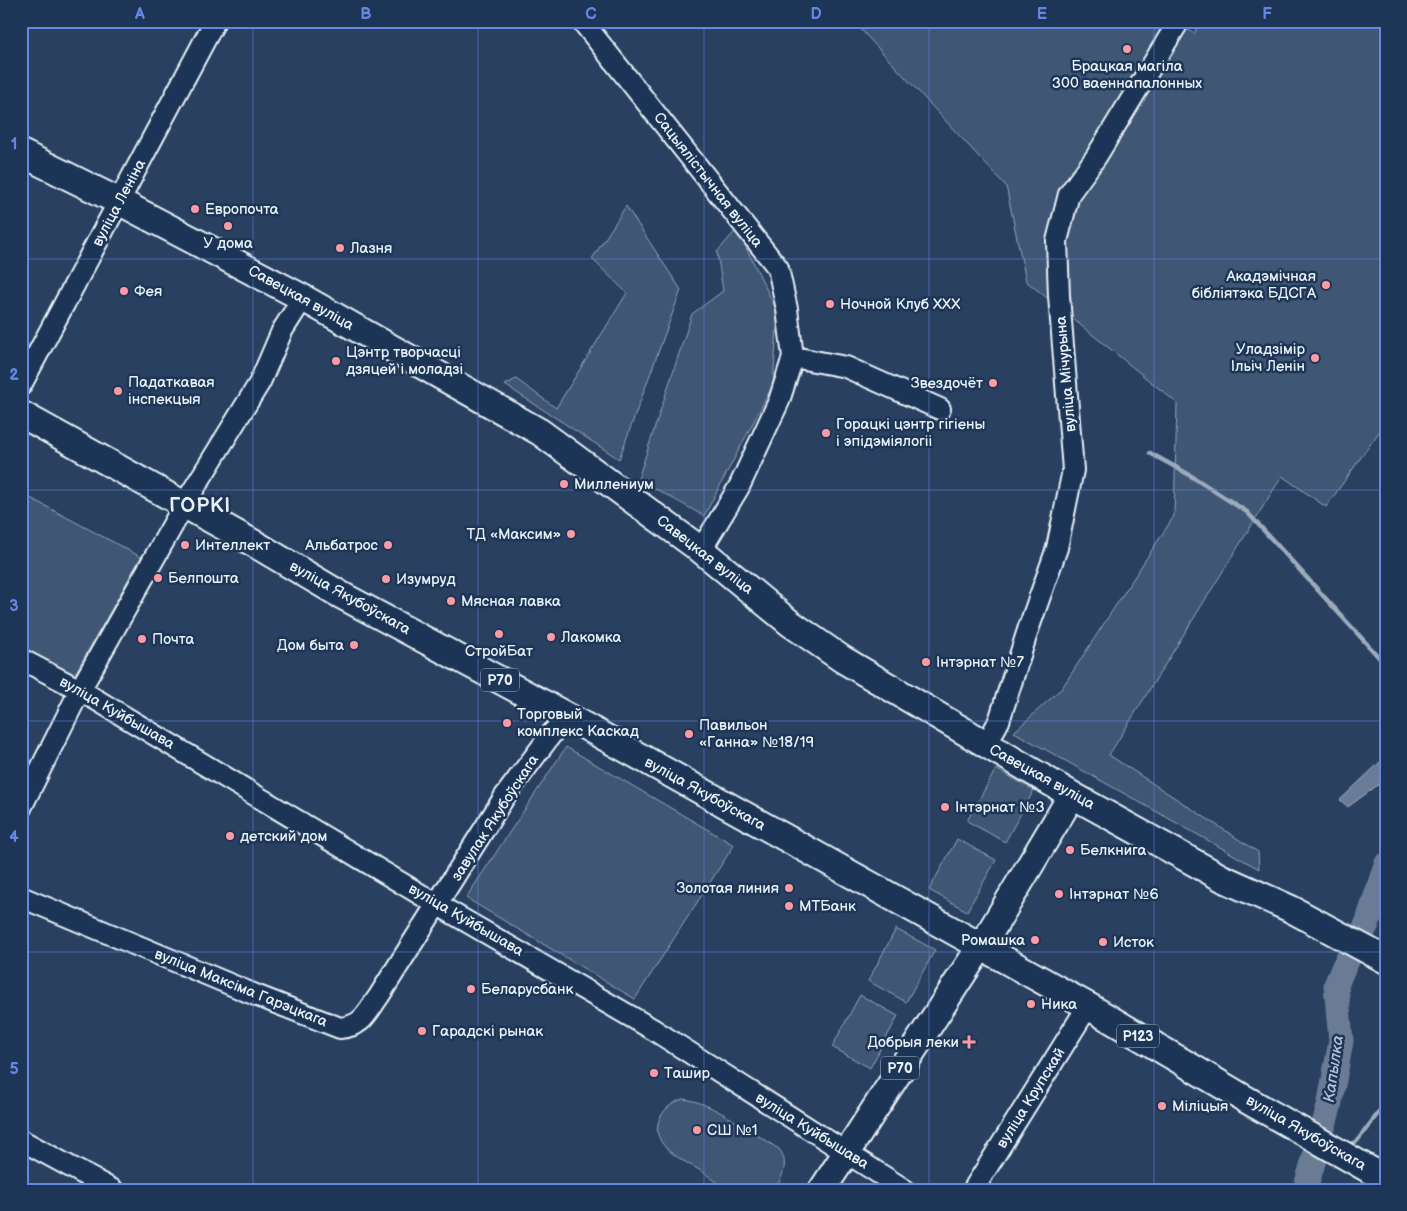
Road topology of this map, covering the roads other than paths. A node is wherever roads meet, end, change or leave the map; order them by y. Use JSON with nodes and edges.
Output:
{"nodes":[{"id":1,"x":215,"y":21,"type":"edge"},
{"id":2,"x":582,"y":21,"type":"edge"},
{"id":3,"x":1179,"y":21,"type":"edge"},
{"id":4,"x":21,"y":154,"type":"edge"},
{"id":5,"x":120,"y":202,"type":"junction"},
{"id":6,"x":304,"y":298,"type":"junction"},
{"id":7,"x":793,"y":357,"type":"junction"},
{"id":8,"x":21,"y":385,"type":"edge"},
{"id":9,"x":940,"y":409,"type":"dead end"},
{"id":10,"x":21,"y":414,"type":"edge"},
{"id":11,"x":184,"y":505,"type":"junction"},
{"id":12,"x":701,"y":550,"type":"junction"},
{"id":13,"x":21,"y":659,"type":"edge"},
{"id":14,"x":80,"y":690,"type":"junction"},
{"id":15,"x":553,"y":732,"type":"dead end"},
{"id":16,"x":986,"y":745,"type":"junction"},
{"id":17,"x":1072,"y":794,"type":"junction"},
{"id":18,"x":21,"y":808,"type":"edge"},
{"id":19,"x":21,"y":897,"type":"edge"},
{"id":20,"x":438,"y":905,"type":"junction"},
{"id":21,"x":980,"y":946,"type":"junction"},
{"id":22,"x":1386,"y":960,"type":"edge"},
{"id":23,"x":1088,"y":1006,"type":"junction"},
{"id":24,"x":21,"y":1140,"type":"edge"},
{"id":25,"x":846,"y":1152,"type":"junction"},
{"id":26,"x":1380,"y":1176,"type":"edge"},
{"id":27,"x":113,"y":1190,"type":"edge"},
{"id":28,"x":822,"y":1190,"type":"edge"},
{"id":29,"x":905,"y":1190,"type":"edge"},
{"id":30,"x":973,"y":1190,"type":"edge"}],
"edges":[{"from":1,"to":5,"type":"street","name":"вуліца Леніна"},
{"from":2,"to":7,"type":"street","name":"Сацыялістычная вуліца"},
{"from":3,"to":16,"type":"street","name":"вуліца Мічурына"},
{"from":4,"to":5,"type":"main road","name":"Савецкая вуліца"},
{"from":5,"to":6,"type":"main road","name":"Савецкая вуліца"},
{"from":5,"to":8,"type":"street","name":"вуліца Леніна"},
{"from":6,"to":11,"type":"street"},
{"from":6,"to":12,"type":"main road","name":"Савецкая вуліца"},
{"from":7,"to":9,"type":"street"},
{"from":7,"to":12,"type":"street","name":"Сацыялістычная вуліца"},
{"from":10,"to":11,"type":"main road","name":"вуліца Якубоўскага","number":"Р70"},
{"from":11,"to":14,"type":"street"},
{"from":11,"to":21,"type":"main road","name":"вуліца Якубоўскага","number":"Р70"},
{"from":12,"to":16,"type":"main road","name":"Савецкая вуліца"},
{"from":13,"to":14,"type":"street","name":"вуліца Куйбышава"},
{"from":14,"to":18,"type":"street"},
{"from":14,"to":20,"type":"street","name":"вуліца Куйбышава"},
{"from":15,"to":20,"type":"street","name":"завулак Якубоўскага"},
{"from":16,"to":17,"type":"main road","name":"Савецкая вуліца"},
{"from":17,"to":21,"type":"main road"},
{"from":17,"to":22,"type":"main road","name":"Савецкая вуліца"},
{"from":19,"to":20,"type":"street","name":"вуліца Максіма Гарэцкага"},
{"from":20,"to":25,"type":"street","name":"вуліца Куйбышава"},
{"from":21,"to":23,"type":"main road","name":"вуліца Якубоўскага","number":"Р123"},
{"from":21,"to":25,"type":"main road","number":"Р70"},
{"from":23,"to":26,"type":"main road","name":"вуліца Якубоўскага","number":"Р123"},
{"from":23,"to":30,"type":"street","name":"вуліца Крупскай"},
{"from":24,"to":27,"type":"street"},
{"from":25,"to":28,"type":"main road","number":"Р70"},
{"from":25,"to":29,"type":"street","name":"вуліца Куйбышава"}]}
